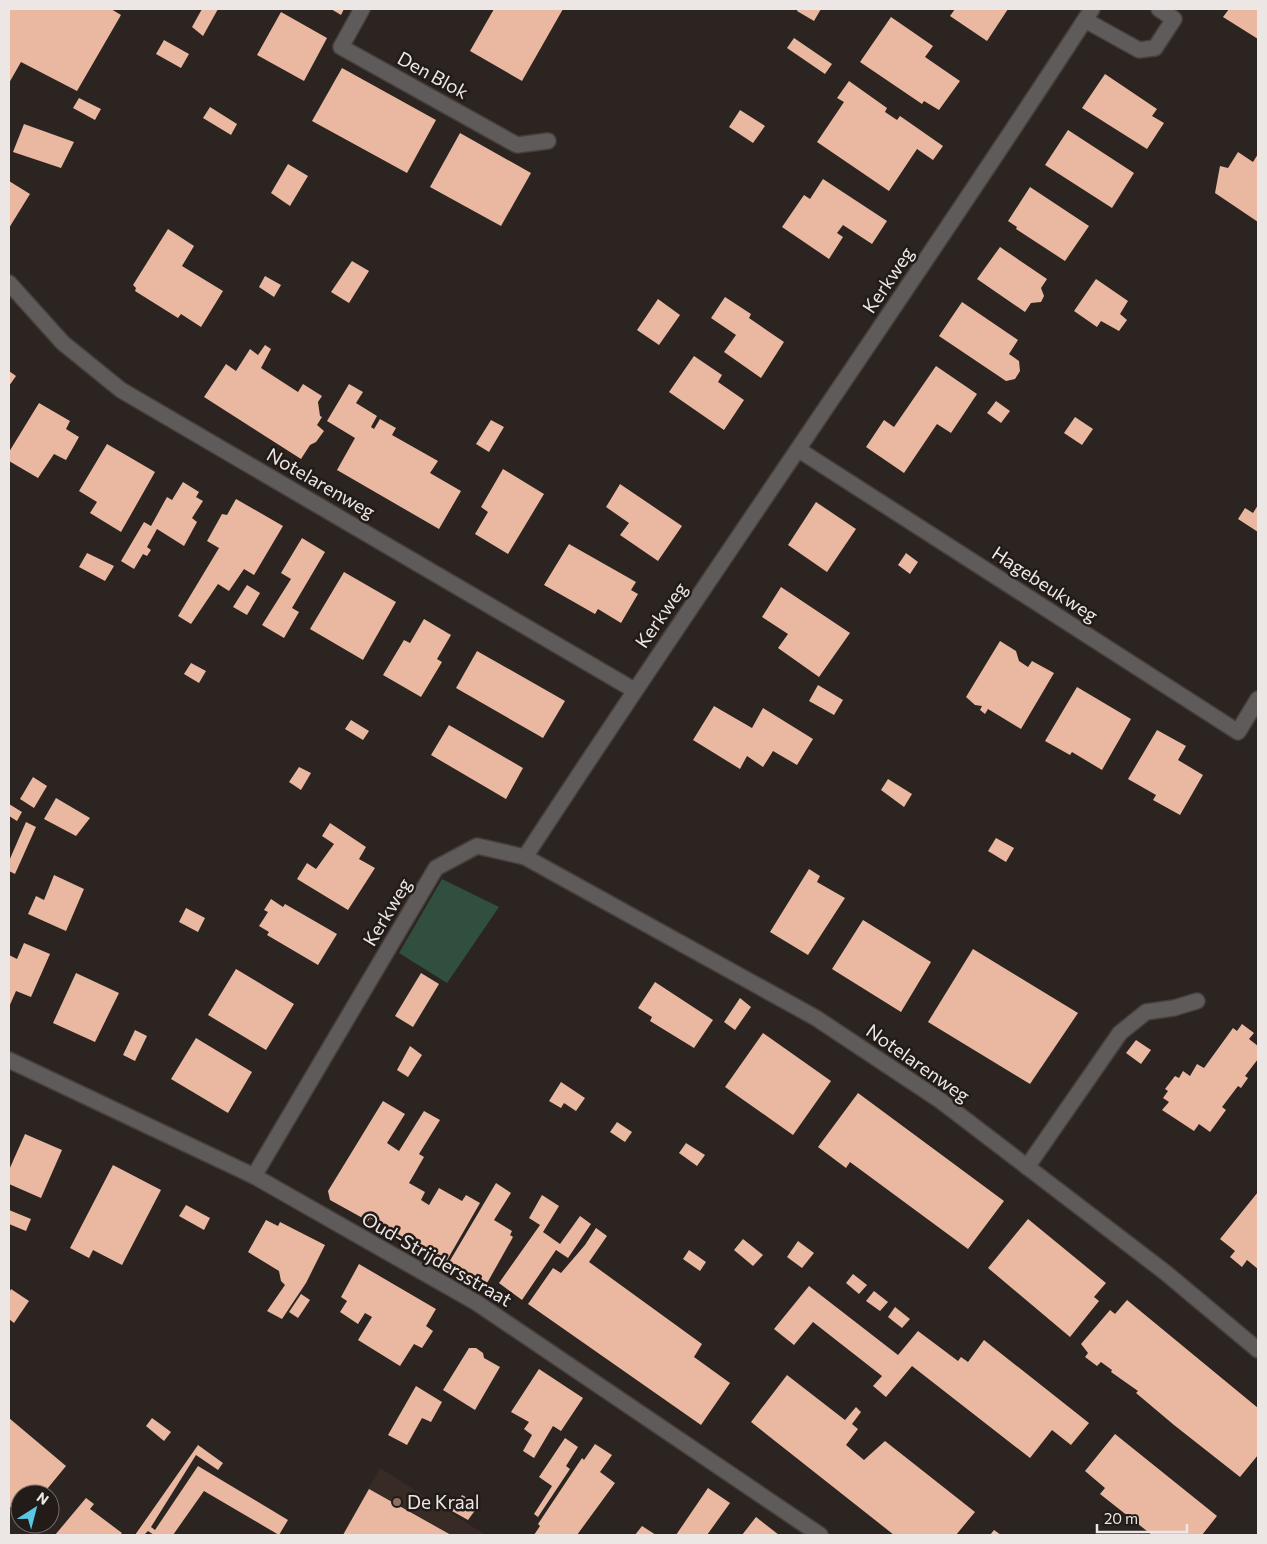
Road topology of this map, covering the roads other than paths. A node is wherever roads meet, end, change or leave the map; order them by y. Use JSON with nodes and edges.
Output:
{"nodes":[{"id":1,"x":362,"y":9,"type":"edge"},
{"id":2,"x":1159,"y":9,"type":"edge"},
{"id":3,"x":1089,"y":14,"type":"edge"},
{"id":4,"x":548,"y":141,"type":"dead end"},
{"id":5,"x":9,"y":283,"type":"edge"},
{"id":6,"x":799,"y":450,"type":"junction"},
{"id":7,"x":634,"y":690,"type":"junction"},
{"id":8,"x":1258,"y":700,"type":"edge"},
{"id":9,"x":524,"y":857,"type":"junction"},
{"id":10,"x":1197,"y":1002,"type":"dead end"},
{"id":11,"x":9,"y":1060,"type":"edge"},
{"id":12,"x":1027,"y":1167,"type":"junction"},
{"id":13,"x":254,"y":1176,"type":"junction"},
{"id":14,"x":1258,"y":1350,"type":"edge"},
{"id":15,"x":820,"y":1535,"type":"edge"}],
"edges":[{"from":1,"to":4,"type":"street","name":"Den Blok"},
{"from":2,"to":3,"type":"street","name":"Kerkweg"},
{"from":3,"to":6,"type":"street","name":"Kerkweg"},
{"from":5,"to":7,"type":"street","name":"Notelarenweg"},
{"from":6,"to":7,"type":"street","name":"Kerkweg"},
{"from":6,"to":8,"type":"street","name":"Hagebeukweg"},
{"from":7,"to":9,"type":"street","name":"Kerkweg"},
{"from":9,"to":12,"type":"street","name":"Notelarenweg"},
{"from":9,"to":13,"type":"street","name":"Kerkweg"},
{"from":10,"to":12,"type":"street"},
{"from":11,"to":13,"type":"street","name":"Oud-Strijdersstraat"},
{"from":12,"to":14,"type":"street","name":"Notelarenweg"},
{"from":13,"to":15,"type":"street","name":"Oud-Strijdersstraat"}]}
